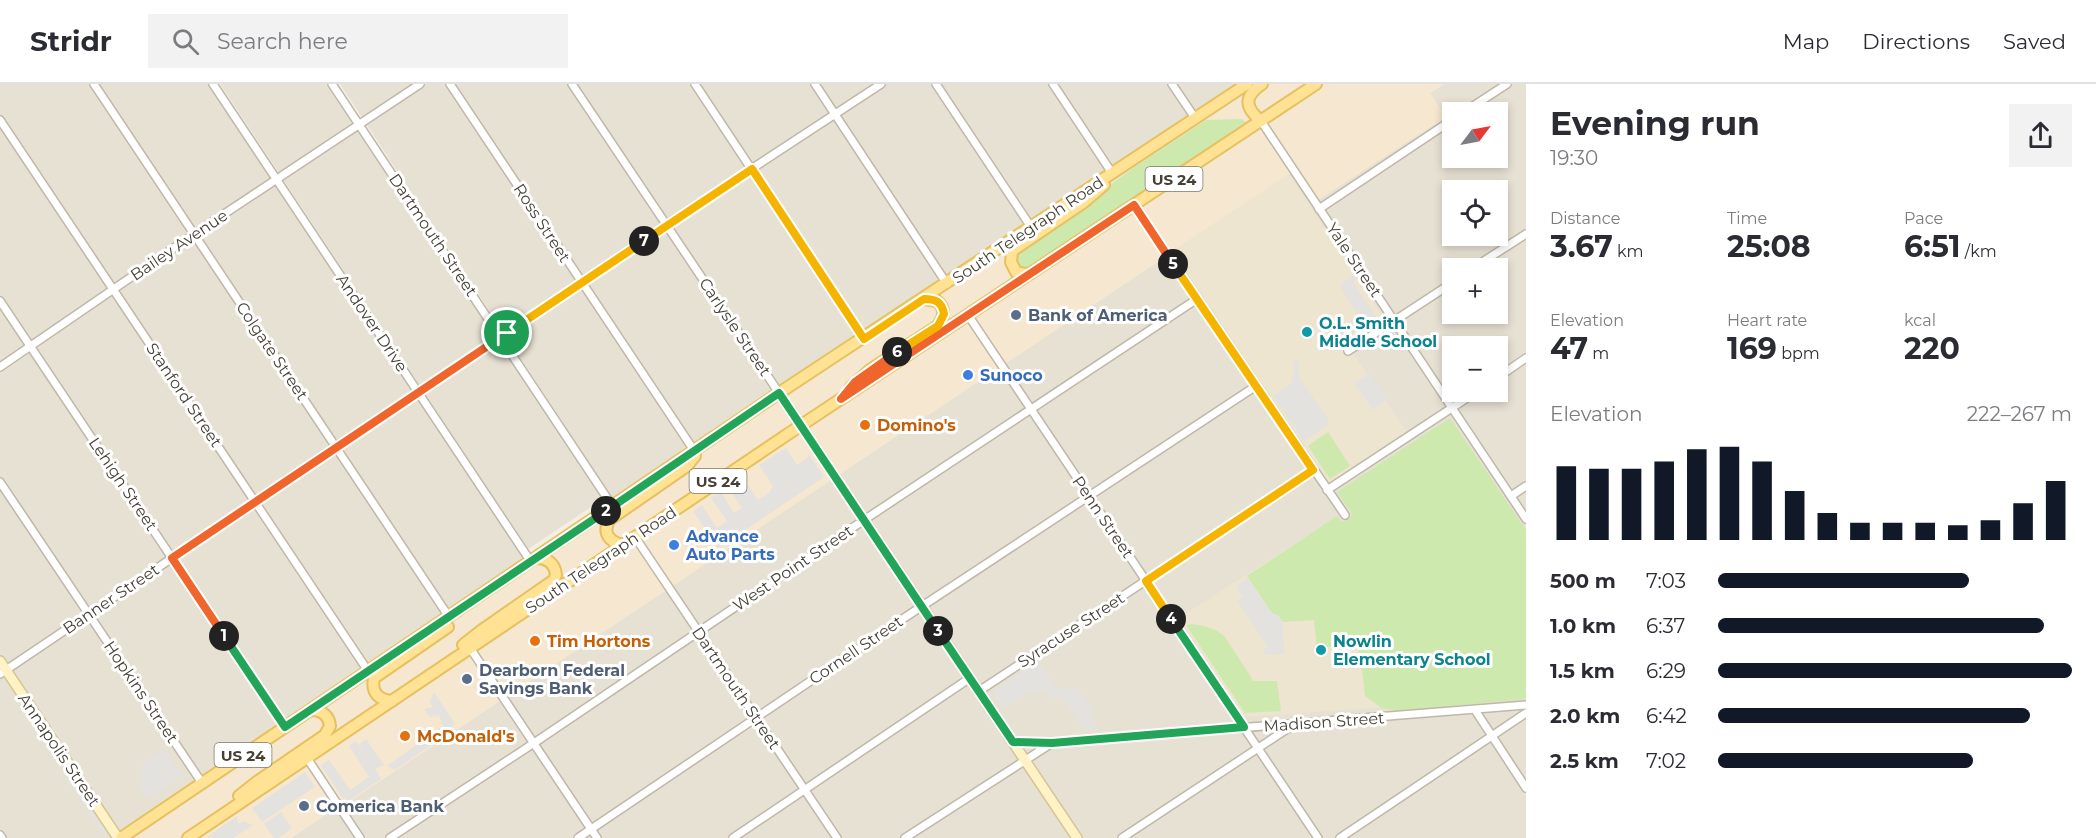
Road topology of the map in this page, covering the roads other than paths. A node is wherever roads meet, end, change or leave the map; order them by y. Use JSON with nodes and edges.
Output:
{"nodes":[{"id":1,"x":94,"y":84,"type":"edge"},
{"id":2,"x":213,"y":84,"type":"edge"},
{"id":3,"x":332,"y":84,"type":"edge"},
{"id":4,"x":420,"y":84,"type":"edge"},
{"id":5,"x":450,"y":84,"type":"edge"},
{"id":6,"x":572,"y":84,"type":"edge"},
{"id":7,"x":695,"y":84,"type":"edge"},
{"id":8,"x":815,"y":84,"type":"edge"},
{"id":9,"x":881,"y":84,"type":"edge"},
{"id":10,"x":936,"y":84,"type":"edge"},
{"id":11,"x":1053,"y":84,"type":"edge"},
{"id":12,"x":1173,"y":84,"type":"edge"},
{"id":13,"x":1247,"y":84,"type":"edge"},
{"id":14,"x":1262,"y":84,"type":"edge"},
{"id":15,"x":1316,"y":84,"type":"edge"},
{"id":16,"x":1507,"y":84,"type":"edge"},
{"id":17,"x":1479,"y":102,"type":"edge"},
{"id":18,"x":835,"y":115,"type":"junction"},
{"id":19,"x":1195,"y":118,"type":"junction"},
{"id":20,"x":0,"y":120,"type":"edge"},
{"id":21,"x":1261,"y":121,"type":"junction"},
{"id":22,"x":359,"y":124,"type":"junction"},
{"id":23,"x":1442,"y":127,"type":"edge"},
{"id":24,"x":1125,"y":165,"type":"junction"},
{"id":25,"x":752,"y":169,"type":"junction"},
{"id":26,"x":1112,"y":173,"type":"junction"},
{"id":27,"x":276,"y":179,"type":"junction"},
{"id":28,"x":1134,"y":205,"type":"junction"},
{"id":29,"x":1319,"y":208,"type":"junction"},
{"id":30,"x":666,"y":225,"type":"junction"},
{"id":31,"x":1030,"y":227,"type":"junction"},
{"id":32,"x":194,"y":234,"type":"junction"},
{"id":33,"x":1526,"y":234,"type":"edge"},
{"id":34,"x":1489,"y":258,"type":"edge"},
{"id":35,"x":1031,"y":273,"type":"junction"},
{"id":36,"x":581,"y":283,"type":"junction"},
{"id":37,"x":947,"y":284,"type":"junction"},
{"id":38,"x":113,"y":289,"type":"junction"},
{"id":39,"x":1442,"y":290,"type":"edge"},
{"id":40,"x":924,"y":299,"type":"junction"},
{"id":41,"x":1197,"y":299,"type":"junction"},
{"id":42,"x":0,"y":301,"type":"edge"},
{"id":43,"x":968,"y":315,"type":"junction"},
{"id":44,"x":1394,"y":321,"type":"junction"},
{"id":45,"x":501,"y":337,"type":"junction"},
{"id":46,"x":864,"y":339,"type":"junction"},
{"id":47,"x":30,"y":346,"type":"junction"},
{"id":48,"x":1348,"y":351,"type":"dead end"},
{"id":49,"x":1526,"y":358,"type":"edge"},
{"id":50,"x":0,"y":367,"type":"edge"},
{"id":51,"x":1508,"y":370,"type":"edge"},
{"id":52,"x":1256,"y":386,"type":"junction"},
{"id":53,"x":419,"y":392,"type":"junction"},
{"id":54,"x":779,"y":393,"type":"junction"},
{"id":55,"x":841,"y":399,"type":"junction"},
{"id":56,"x":1460,"y":402,"type":"edge"},
{"id":57,"x":1452,"y":407,"type":"junction"},
{"id":58,"x":1031,"y":410,"type":"junction"},
{"id":59,"x":801,"y":425,"type":"junction"},
{"id":60,"x":705,"y":445,"type":"junction"},
{"id":61,"x":336,"y":447,"type":"junction"},
{"id":62,"x":694,"y":452,"type":"junction"},
{"id":63,"x":1313,"y":470,"type":"junction"},
{"id":64,"x":0,"y":482,"type":"edge"},
{"id":65,"x":1526,"y":486,"type":"edge"},
{"id":66,"x":1327,"y":490,"type":"junction"},
{"id":67,"x":1089,"y":496,"type":"junction"},
{"id":68,"x":1511,"y":496,"type":"junction"},
{"id":69,"x":256,"y":502,"type":"junction"},
{"id":70,"x":613,"y":507,"type":"junction"},
{"id":71,"x":1345,"y":516,"type":"dead end"},
{"id":72,"x":864,"y":519,"type":"junction"},
{"id":73,"x":1526,"y":519,"type":"edge"},
{"id":74,"x":635,"y":537,"type":"junction"},
{"id":75,"x":623,"y":545,"type":"junction"},
{"id":76,"x":172,"y":558,"type":"junction"},
{"id":77,"x":534,"y":560,"type":"junction"},
{"id":78,"x":1146,"y":581,"type":"junction"},
{"id":79,"x":483,"y":594,"type":"junction"},
{"id":80,"x":922,"y":606,"type":"junction"},
{"id":81,"x":89,"y":614,"type":"junction"},
{"id":82,"x":449,"y":617,"type":"junction"},
{"id":83,"x":699,"y":631,"type":"junction"},
{"id":84,"x":470,"y":648,"type":"junction"},
{"id":85,"x":0,"y":661,"type":"edge"},
{"id":86,"x":442,"y":667,"type":"junction"},
{"id":87,"x":368,"y":671,"type":"junction"},
{"id":88,"x":3,"y":672,"type":"edge"},
{"id":89,"x":970,"y":678,"type":"junction"},
{"id":90,"x":979,"y":691,"type":"junction"},
{"id":91,"x":392,"y":701,"type":"junction"},
{"id":92,"x":1526,"y":705,"type":"edge"},
{"id":93,"x":311,"y":710,"type":"junction"},
{"id":94,"x":1475,"y":710,"type":"junction"},
{"id":95,"x":1526,"y":713,"type":"edge"},
{"id":96,"x":755,"y":718,"type":"junction"},
{"id":97,"x":1295,"y":724,"type":"junction"},
{"id":98,"x":285,"y":727,"type":"junction"},
{"id":99,"x":1244,"y":727,"type":"junction"},
{"id":100,"x":1492,"y":737,"type":"junction"},
{"id":101,"x":1013,"y":742,"type":"junction"},
{"id":102,"x":534,"y":743,"type":"junction"},
{"id":103,"x":1052,"y":743,"type":"junction"},
{"id":104,"x":1257,"y":748,"type":"junction"},
{"id":105,"x":307,"y":758,"type":"junction"},
{"id":106,"x":1025,"y":760,"type":"junction"},
{"id":107,"x":202,"y":783,"type":"junction"},
{"id":108,"x":1526,"y":788,"type":"edge"},
{"id":109,"x":804,"y":790,"type":"junction"},
{"id":110,"x":218,"y":818,"type":"junction"},
{"id":111,"x":591,"y":828,"type":"junction"},
{"id":112,"x":120,"y":838,"type":"edge"},
{"id":113,"x":188,"y":838,"type":"edge"},
{"id":114,"x":360,"y":838,"type":"edge"},
{"id":115,"x":390,"y":838,"type":"edge"},
{"id":116,"x":578,"y":838,"type":"edge"},
{"id":117,"x":597,"y":838,"type":"edge"},
{"id":118,"x":733,"y":838,"type":"edge"},
{"id":119,"x":837,"y":838,"type":"edge"},
{"id":120,"x":905,"y":838,"type":"edge"},
{"id":121,"x":1077,"y":838,"type":"edge"},
{"id":122,"x":1122,"y":838,"type":"edge"},
{"id":123,"x":1318,"y":838,"type":"edge"},
{"id":124,"x":1340,"y":838,"type":"edge"}],
"edges":[{"from":1,"to":32,"type":"street","name":"Colgate Street"},
{"from":2,"to":27,"type":"street","name":"Andover Drive"},
{"from":3,"to":22,"type":"street","name":"Dartmouth Street"},
{"from":4,"to":22,"type":"street","name":"Bailey Avenue"},
{"from":5,"to":36,"type":"street","name":"Ross Street"},
{"from":6,"to":30,"type":"street","name":"Carlysle Street"},
{"from":7,"to":25,"type":"street"},
{"from":8,"to":18,"type":"street"},
{"from":9,"to":18,"type":"street","name":"Banner Street"},
{"from":10,"to":31,"type":"street"},
{"from":11,"to":26,"type":"street"},
{"from":12,"to":19,"type":"street"},
{"from":13,"to":19,"type":"main road","name":"South Telegraph Road","number":"US 24"},
{"from":14,"to":21,"type":"main road"},
{"from":15,"to":21,"type":"main road","name":"South Telegraph Road","number":"US 24"},
{"from":16,"to":17,"type":"street"},
{"from":18,"to":25,"type":"street","name":"Banner Street"},
{"from":18,"to":37,"type":"street"},
{"from":19,"to":24,"type":"main road","name":"South Telegraph Road","number":"US 24"},
{"from":20,"to":38,"type":"street","name":"Stanford Street"},
{"from":21,"to":28,"type":"main road","name":"South Telegraph Road","number":"US 24"},
{"from":21,"to":29,"type":"street","name":"Yale Street"},
{"from":22,"to":27,"type":"street","name":"Bailey Avenue"},
{"from":22,"to":45,"type":"street","name":"Dartmouth Street"},
{"from":23,"to":29,"type":"street"},
{"from":24,"to":26,"type":"main road","name":"South Telegraph Road","number":"US 24"},
{"from":24,"to":35,"type":"main road"},
{"from":25,"to":30,"type":"street","name":"Banner Street"},
{"from":25,"to":46,"type":"street"},
{"from":26,"to":31,"type":"main road","name":"South Telegraph Road","number":"US 24"},
{"from":27,"to":32,"type":"street","name":"Bailey Avenue"},
{"from":27,"to":53,"type":"street","name":"Andover Drive"},
{"from":28,"to":35,"type":"main road","name":"South Telegraph Road","number":"US 24"},
{"from":28,"to":41,"type":"street"},
{"from":29,"to":44,"type":"street","name":"Yale Street"},
{"from":30,"to":36,"type":"street","name":"Banner Street"},
{"from":30,"to":54,"type":"street","name":"Carlysle Street"},
{"from":31,"to":37,"type":"main road","name":"South Telegraph Road","number":"US 24"},
{"from":32,"to":38,"type":"street","name":"Bailey Avenue"},
{"from":32,"to":61,"type":"street","name":"Colgate Street"},
{"from":33,"to":34,"type":"street"},
{"from":35,"to":43,"type":"main road","name":"South Telegraph Road","number":"US 24"},
{"from":36,"to":45,"type":"street","name":"Banner Street"},
{"from":36,"to":62,"type":"street","name":"Ross Street"},
{"from":37,"to":40,"type":"main road","name":"South Telegraph Road","number":"US 24"},
{"from":38,"to":47,"type":"street","name":"Bailey Avenue"},
{"from":38,"to":69,"type":"street","name":"Stanford Street"},
{"from":39,"to":44,"type":"street"},
{"from":40,"to":46,"type":"main road","name":"South Telegraph Road","number":"US 24"},
{"from":40,"to":55,"type":"main road"},
{"from":41,"to":52,"type":"street"},
{"from":41,"to":58,"type":"street","name":"West Point Street"},
{"from":42,"to":47,"type":"street","name":"Lehigh Street"},
{"from":43,"to":55,"type":"main road","name":"South Telegraph Road","number":"US 24"},
{"from":43,"to":58,"type":"street","name":"Penn Street"},
{"from":44,"to":48,"type":"street"},
{"from":44,"to":57,"type":"street","name":"Yale Street"},
{"from":45,"to":53,"type":"street","name":"Banner Street"},
{"from":45,"to":70,"type":"street","name":"Dartmouth Street"},
{"from":46,"to":54,"type":"main road","name":"South Telegraph Road","number":"US 24"},
{"from":47,"to":50,"type":"street","name":"Bailey Avenue"},
{"from":47,"to":76,"type":"street","name":"Lehigh Street"},
{"from":49,"to":51,"type":"street"},
{"from":52,"to":63,"type":"street"},
{"from":52,"to":67,"type":"street","name":"Cornell Street"},
{"from":53,"to":61,"type":"street","name":"Banner Street"},
{"from":53,"to":77,"type":"street","name":"Andover Drive"},
{"from":54,"to":59,"type":"street","name":"Carlysle Street"},
{"from":54,"to":60,"type":"main road","name":"South Telegraph Road","number":"US 24"},
{"from":55,"to":59,"type":"main road","name":"South Telegraph Road","number":"US 24"},
{"from":56,"to":57,"type":"street"},
{"from":57,"to":66,"type":"street"},
{"from":57,"to":68,"type":"street","name":"Yale Street"},
{"from":58,"to":67,"type":"street","name":"Penn Street"},
{"from":58,"to":72,"type":"street","name":"West Point Street"},
{"from":59,"to":72,"type":"street","name":"Carlysle Street"},
{"from":59,"to":74,"type":"main road","name":"South Telegraph Road","number":"US 24"},
{"from":60,"to":62,"type":"main road","name":"South Telegraph Road","number":"US 24"},
{"from":60,"to":75,"type":"main road"},
{"from":61,"to":69,"type":"street","name":"Banner Street"},
{"from":61,"to":82,"type":"street","name":"Colgate Street"},
{"from":62,"to":70,"type":"main road","name":"South Telegraph Road","number":"US 24"},
{"from":63,"to":66,"type":"street"},
{"from":63,"to":78,"type":"street","name":"Syracuse Street"},
{"from":64,"to":81,"type":"street","name":"Hopkins Street"},
{"from":65,"to":68,"type":"street"},
{"from":66,"to":71,"type":"street"},
{"from":67,"to":78,"type":"street","name":"Penn Street"},
{"from":67,"to":80,"type":"street","name":"Cornell Street"},
{"from":68,"to":73,"type":"street","name":"Yale Street"},
{"from":69,"to":76,"type":"street","name":"Banner Street"},
{"from":69,"to":87,"type":"street","name":"Stanford Street"},
{"from":70,"to":77,"type":"main road","name":"South Telegraph Road","number":"US 24"},
{"from":72,"to":80,"type":"street","name":"Carlysle Street"},
{"from":72,"to":83,"type":"street","name":"West Point Street"},
{"from":74,"to":75,"type":"main road","name":"South Telegraph Road","number":"US 24"},
{"from":74,"to":83,"type":"street","name":"Dartmouth Street"},
{"from":75,"to":84,"type":"main road","name":"South Telegraph Road","number":"US 24"},
{"from":76,"to":81,"type":"street","name":"Banner Street"},
{"from":76,"to":98,"type":"street","name":"Lehigh Street"},
{"from":77,"to":79,"type":"main road","name":"South Telegraph Road","number":"US 24"},
{"from":77,"to":86,"type":"main road"},
{"from":78,"to":90,"type":"street","name":"Syracuse Street"},
{"from":78,"to":99,"type":"street","name":"Penn Street"},
{"from":79,"to":82,"type":"main road","name":"South Telegraph Road","number":"US 24"},
{"from":79,"to":91,"type":"main road"},
{"from":80,"to":89,"type":"street","name":"Carlysle Street"},
{"from":80,"to":96,"type":"street","name":"Cornell Street"},
{"from":81,"to":88,"type":"street","name":"Banner Street"},
{"from":81,"to":107,"type":"street","name":"Hopkins Street"},
{"from":82,"to":87,"type":"main road","name":"South Telegraph Road","number":"US 24"},
{"from":83,"to":96,"type":"street","name":"Dartmouth Street"},
{"from":83,"to":102,"type":"street","name":"West Point Street"},
{"from":84,"to":86,"type":"main road","name":"South Telegraph Road","number":"US 24"},
{"from":84,"to":102,"type":"street"},
{"from":85,"to":88,"type":"street","name":"Annapolis Street"},
{"from":86,"to":91,"type":"main road","name":"South Telegraph Road","number":"US 24"},
{"from":87,"to":93,"type":"main road","name":"South Telegraph Road","number":"US 24"},
{"from":88,"to":112,"type":"street","name":"Annapolis Street"},
{"from":89,"to":90,"type":"street","name":"Carlysle Street"},
{"from":89,"to":109,"type":"street"},
{"from":90,"to":101,"type":"street","name":"Carlysle Street"},
{"from":91,"to":105,"type":"main road","name":"South Telegraph Road","number":"US 24"},
{"from":92,"to":94,"type":"street","name":"Madison Street"},
{"from":93,"to":98,"type":"main road","name":"South Telegraph Road","number":"US 24"},
{"from":93,"to":110,"type":"main road"},
{"from":94,"to":97,"type":"street","name":"Madison Street"},
{"from":94,"to":100,"type":"street"},
{"from":95,"to":100,"type":"street"},
{"from":96,"to":109,"type":"street","name":"Dartmouth Street"},
{"from":96,"to":111,"type":"street","name":"Cornell Street"},
{"from":97,"to":99,"type":"street","name":"Madison Street"},
{"from":97,"to":104,"type":"street"},
{"from":98,"to":107,"type":"main road","name":"South Telegraph Road","number":"US 24"},
{"from":99,"to":103,"type":"street","name":"Madison Street"},
{"from":99,"to":104,"type":"street","name":"Penn Street"},
{"from":100,"to":108,"type":"street"},
{"from":100,"to":124,"type":"street"},
{"from":101,"to":103,"type":"street","name":"Madison Street"},
{"from":101,"to":106,"type":"street","name":"Carlysle Street"},
{"from":102,"to":111,"type":"street"},
{"from":102,"to":115,"type":"street","name":"West Point Street"},
{"from":103,"to":106,"type":"street"},
{"from":104,"to":122,"type":"street"},
{"from":104,"to":123,"type":"street","name":"Penn Street"},
{"from":105,"to":110,"type":"main road","name":"South Telegraph Road","number":"US 24"},
{"from":105,"to":114,"type":"street"},
{"from":106,"to":120,"type":"street"},
{"from":106,"to":121,"type":"street","name":"Carlysle Street"},
{"from":107,"to":112,"type":"main road","name":"South Telegraph Road","number":"US 24"},
{"from":109,"to":118,"type":"street"},
{"from":109,"to":119,"type":"street","name":"Dartmouth Street"},
{"from":110,"to":113,"type":"main road","name":"South Telegraph Road","number":"US 24"},
{"from":111,"to":116,"type":"street","name":"Cornell Street"},
{"from":111,"to":117,"type":"street"}]}
